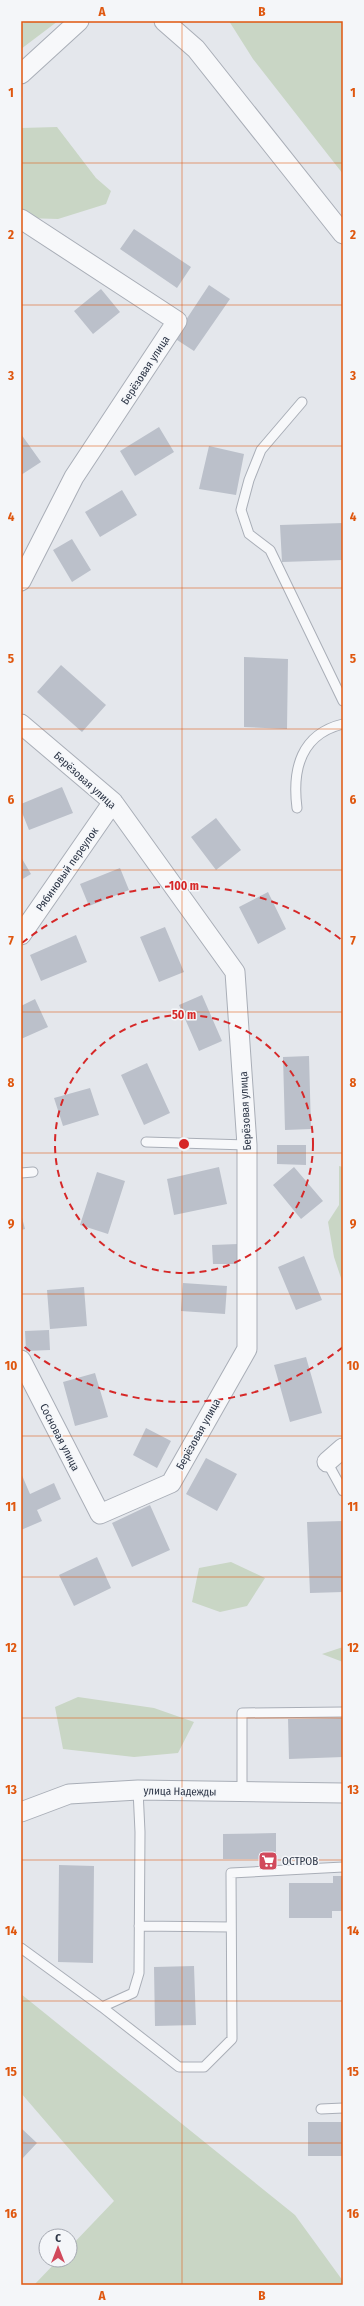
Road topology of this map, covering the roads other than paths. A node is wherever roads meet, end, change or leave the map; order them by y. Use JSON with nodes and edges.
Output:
{"nodes":[{"id":1,"x":79,"y":21,"type":"edge"},
{"id":2,"x":164,"y":21,"type":"edge"},
{"id":3,"x":21,"y":74,"type":"edge"},
{"id":4,"x":21,"y":219,"type":"edge"},
{"id":5,"x":343,"y":234,"type":"edge"},
{"id":6,"x":302,"y":402,"type":"dead end"},
{"id":7,"x":21,"y":581,"type":"edge"},
{"id":8,"x":343,"y":702,"type":"edge"},
{"id":9,"x":21,"y":724,"type":"edge"},
{"id":10,"x":343,"y":724,"type":"edge"},
{"id":11,"x":113,"y":802,"type":"junction"},
{"id":12,"x":297,"y":808,"type":"dead end"},
{"id":13,"x":21,"y":935,"type":"edge"},
{"id":14,"x":146,"y":1142,"type":"dead end"},
{"id":15,"x":248,"y":1145,"type":"junction"},
{"id":16,"x":33,"y":1172,"type":"dead end"},
{"id":17,"x":21,"y":1173,"type":"edge"},
{"id":18,"x":21,"y":1360,"type":"edge"},
{"id":19,"x":343,"y":1448,"type":"edge"},
{"id":20,"x":327,"y":1462,"type":"joint"},
{"id":21,"x":343,"y":1491,"type":"edge"},
{"id":22,"x":100,"y":1514,"type":"joint"},
{"id":23,"x":343,"y":1712,"type":"edge"},
{"id":24,"x":138,"y":1790,"type":"junction"},
{"id":25,"x":242,"y":1792,"type":"junction"},
{"id":26,"x":343,"y":1793,"type":"edge"},
{"id":27,"x":21,"y":1812,"type":"edge"},
{"id":28,"x":343,"y":1868,"type":"edge"},
{"id":29,"x":139,"y":1926,"type":"junction"},
{"id":30,"x":231,"y":1927,"type":"junction"},
{"id":31,"x":21,"y":1948,"type":"edge"},
{"id":32,"x":102,"y":2007,"type":"junction"},
{"id":33,"x":343,"y":2108,"type":"edge"},
{"id":34,"x":321,"y":2109,"type":"dead end"}],
"edges":[{"from":1,"to":3,"type":"street"},
{"from":2,"to":5,"type":"street"},
{"from":4,"to":7,"type":"street","name":"Берёзовая улица"},
{"from":6,"to":8,"type":"lane"},
{"from":9,"to":11,"type":"street","name":"Берёзовая улица"},
{"from":10,"to":12,"type":"lane"},
{"from":11,"to":13,"type":"street","name":"Рябиновый переулок"},
{"from":11,"to":15,"type":"street","name":"Берёзовая улица"},
{"from":14,"to":15,"type":"lane"},
{"from":15,"to":22,"type":"street","name":"Берёзовая улица"},
{"from":16,"to":17,"type":"lane"},
{"from":18,"to":22,"type":"street","name":"Сосновая улица"},
{"from":19,"to":20,"type":"street"},
{"from":20,"to":21,"type":"lane"},
{"from":23,"to":25,"type":"lane"},
{"from":24,"to":25,"type":"street","name":"улица Надежды"},
{"from":24,"to":27,"type":"street","name":"улица Надежды"},
{"from":24,"to":29,"type":"lane"},
{"from":25,"to":26,"type":"street","name":"улица Надежды"},
{"from":28,"to":30,"type":"lane"},
{"from":29,"to":30,"type":"lane"},
{"from":29,"to":32,"type":"lane"},
{"from":30,"to":32,"type":"lane"},
{"from":31,"to":32,"type":"lane"},
{"from":33,"to":34,"type":"lane"}]}
